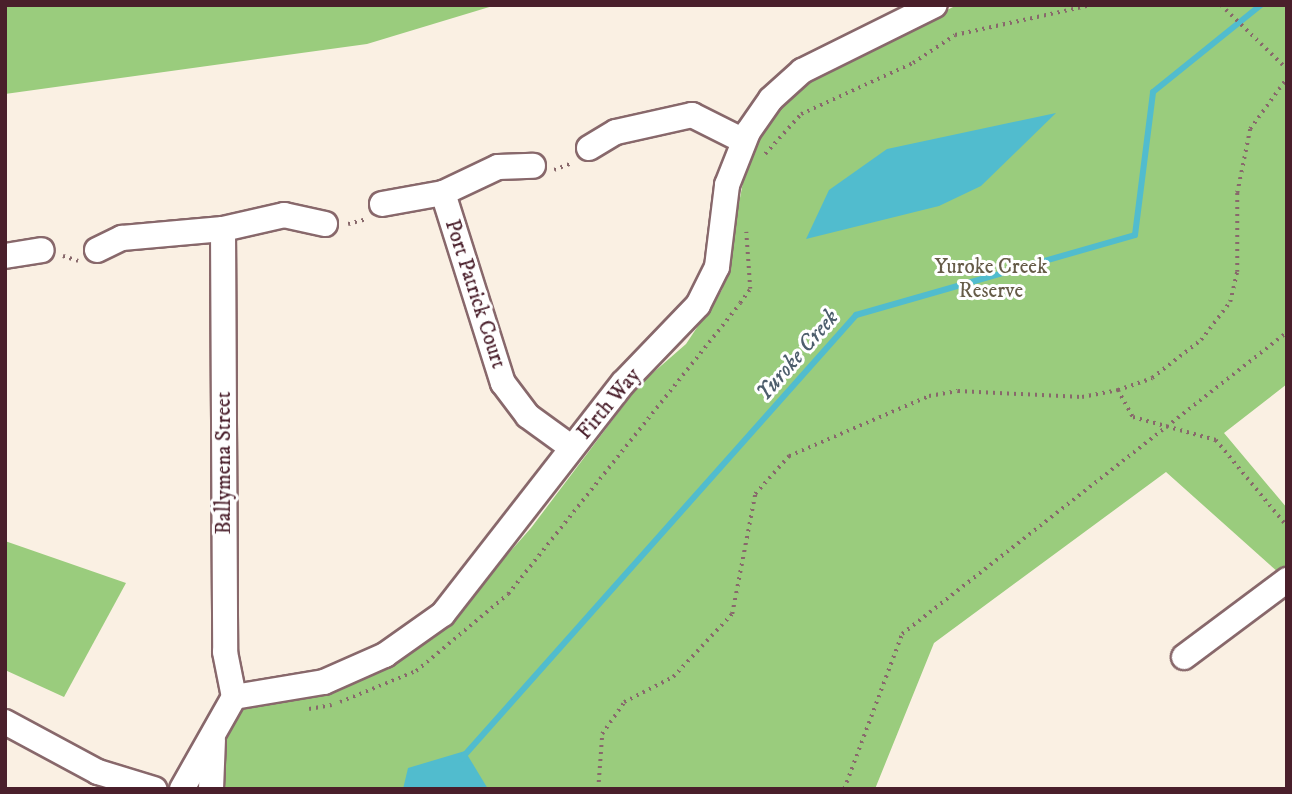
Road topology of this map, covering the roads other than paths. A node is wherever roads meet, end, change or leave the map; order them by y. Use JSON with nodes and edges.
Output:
{"nodes":[{"id":1,"x":934,"y":5,"type":"edge"},
{"id":2,"x":744,"y":141,"type":"junction"},
{"id":3,"x":589,"y":148,"type":"road end"},
{"id":4,"x":533,"y":166,"type":"road end"},
{"id":5,"x":443,"y":193,"type":"junction"},
{"id":6,"x":382,"y":204,"type":"road end"},
{"id":7,"x":325,"y":224,"type":"road end"},
{"id":8,"x":223,"y":229,"type":"junction"},
{"id":9,"x":42,"y":250,"type":"road end"},
{"id":10,"x":97,"y":250,"type":"road end"},
{"id":11,"x":5,"y":256,"type":"edge"},
{"id":12,"x":572,"y":448,"type":"junction"},
{"id":13,"x":1287,"y":580,"type":"edge"},
{"id":14,"x":1184,"y":657,"type":"dead end"},
{"id":15,"x":234,"y":697,"type":"junction"},
{"id":16,"x":5,"y":722,"type":"edge"},
{"id":17,"x":213,"y":739,"type":"junction"},
{"id":18,"x":107,"y":780,"type":"edge"},
{"id":19,"x":154,"y":789,"type":"edge"},
{"id":20,"x":182,"y":789,"type":"edge"},
{"id":21,"x":211,"y":789,"type":"edge"}],
"edges":[{"from":1,"to":2,"type":"street","name":"Firth Way"},
{"from":2,"to":3,"type":"street"},
{"from":2,"to":12,"type":"street","name":"Firth Way"},
{"from":4,"to":5,"type":"street","name":"Port Patrick Court"},
{"from":5,"to":6,"type":"street","name":"Port Patrick Court"},
{"from":5,"to":12,"type":"street","name":"Port Patrick Court"},
{"from":7,"to":8,"type":"street"},
{"from":8,"to":10,"type":"street"},
{"from":8,"to":15,"type":"street","name":"Ballymena Street"},
{"from":9,"to":11,"type":"street"},
{"from":12,"to":15,"type":"street","name":"Firth Way"},
{"from":13,"to":14,"type":"street"},
{"from":15,"to":17,"type":"street"},
{"from":16,"to":18,"type":"street"},
{"from":17,"to":20,"type":"street"},
{"from":17,"to":21,"type":"street"},
{"from":18,"to":19,"type":"street"}]}
